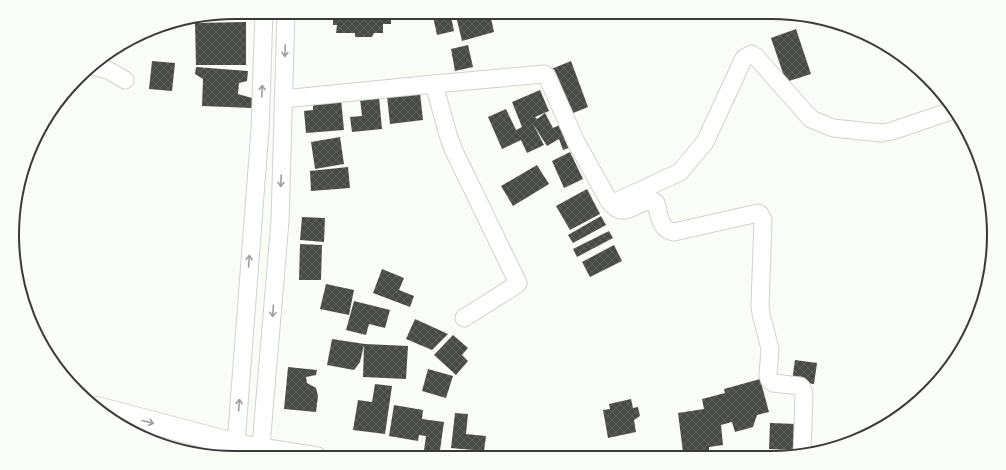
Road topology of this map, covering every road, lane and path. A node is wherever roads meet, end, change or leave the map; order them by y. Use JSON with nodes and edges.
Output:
{"nodes":[{"id":1,"x":264,"y":19,"type":"edge"},
{"id":2,"x":286,"y":19,"type":"edge"},
{"id":3,"x":99,"y":68,"type":"edge"},
{"id":4,"x":125,"y":80,"type":"dead end"},
{"id":5,"x":434,"y":84,"type":"junction"},
{"id":6,"x":283,"y":99,"type":"junction"},
{"id":7,"x":949,"y":112,"type":"edge"},
{"id":8,"x":260,"y":130,"type":"junction"},
{"id":9,"x":283,"y":133,"type":"junction"},
{"id":10,"x":611,"y":204,"type":"junction"},
{"id":11,"x":464,"y":318,"type":"dead end"},
{"id":12,"x":112,"y":413,"type":"edge"},
{"id":13,"x":802,"y":449,"type":"edge"},
{"id":14,"x":237,"y":451,"type":"edge"},
{"id":15,"x":261,"y":451,"type":"edge"}],
"edges":[{"from":8,"to":1,"type":"street","one_way":true},
{"from":2,"to":6,"type":"street","one_way":true},
{"from":3,"to":4,"type":"street"},
{"from":5,"to":6,"type":"street"},
{"from":5,"to":10,"type":"street"},
{"from":5,"to":11,"type":"street"},
{"from":6,"to":9,"type":"street"},
{"from":7,"to":10,"type":"street"},
{"from":8,"to":9,"type":"street"},
{"from":14,"to":8,"type":"street","one_way":true},
{"from":9,"to":15,"type":"street","one_way":true},
{"from":10,"to":13,"type":"street"},
{"from":12,"to":14,"type":"highway","one_way":true}]}
